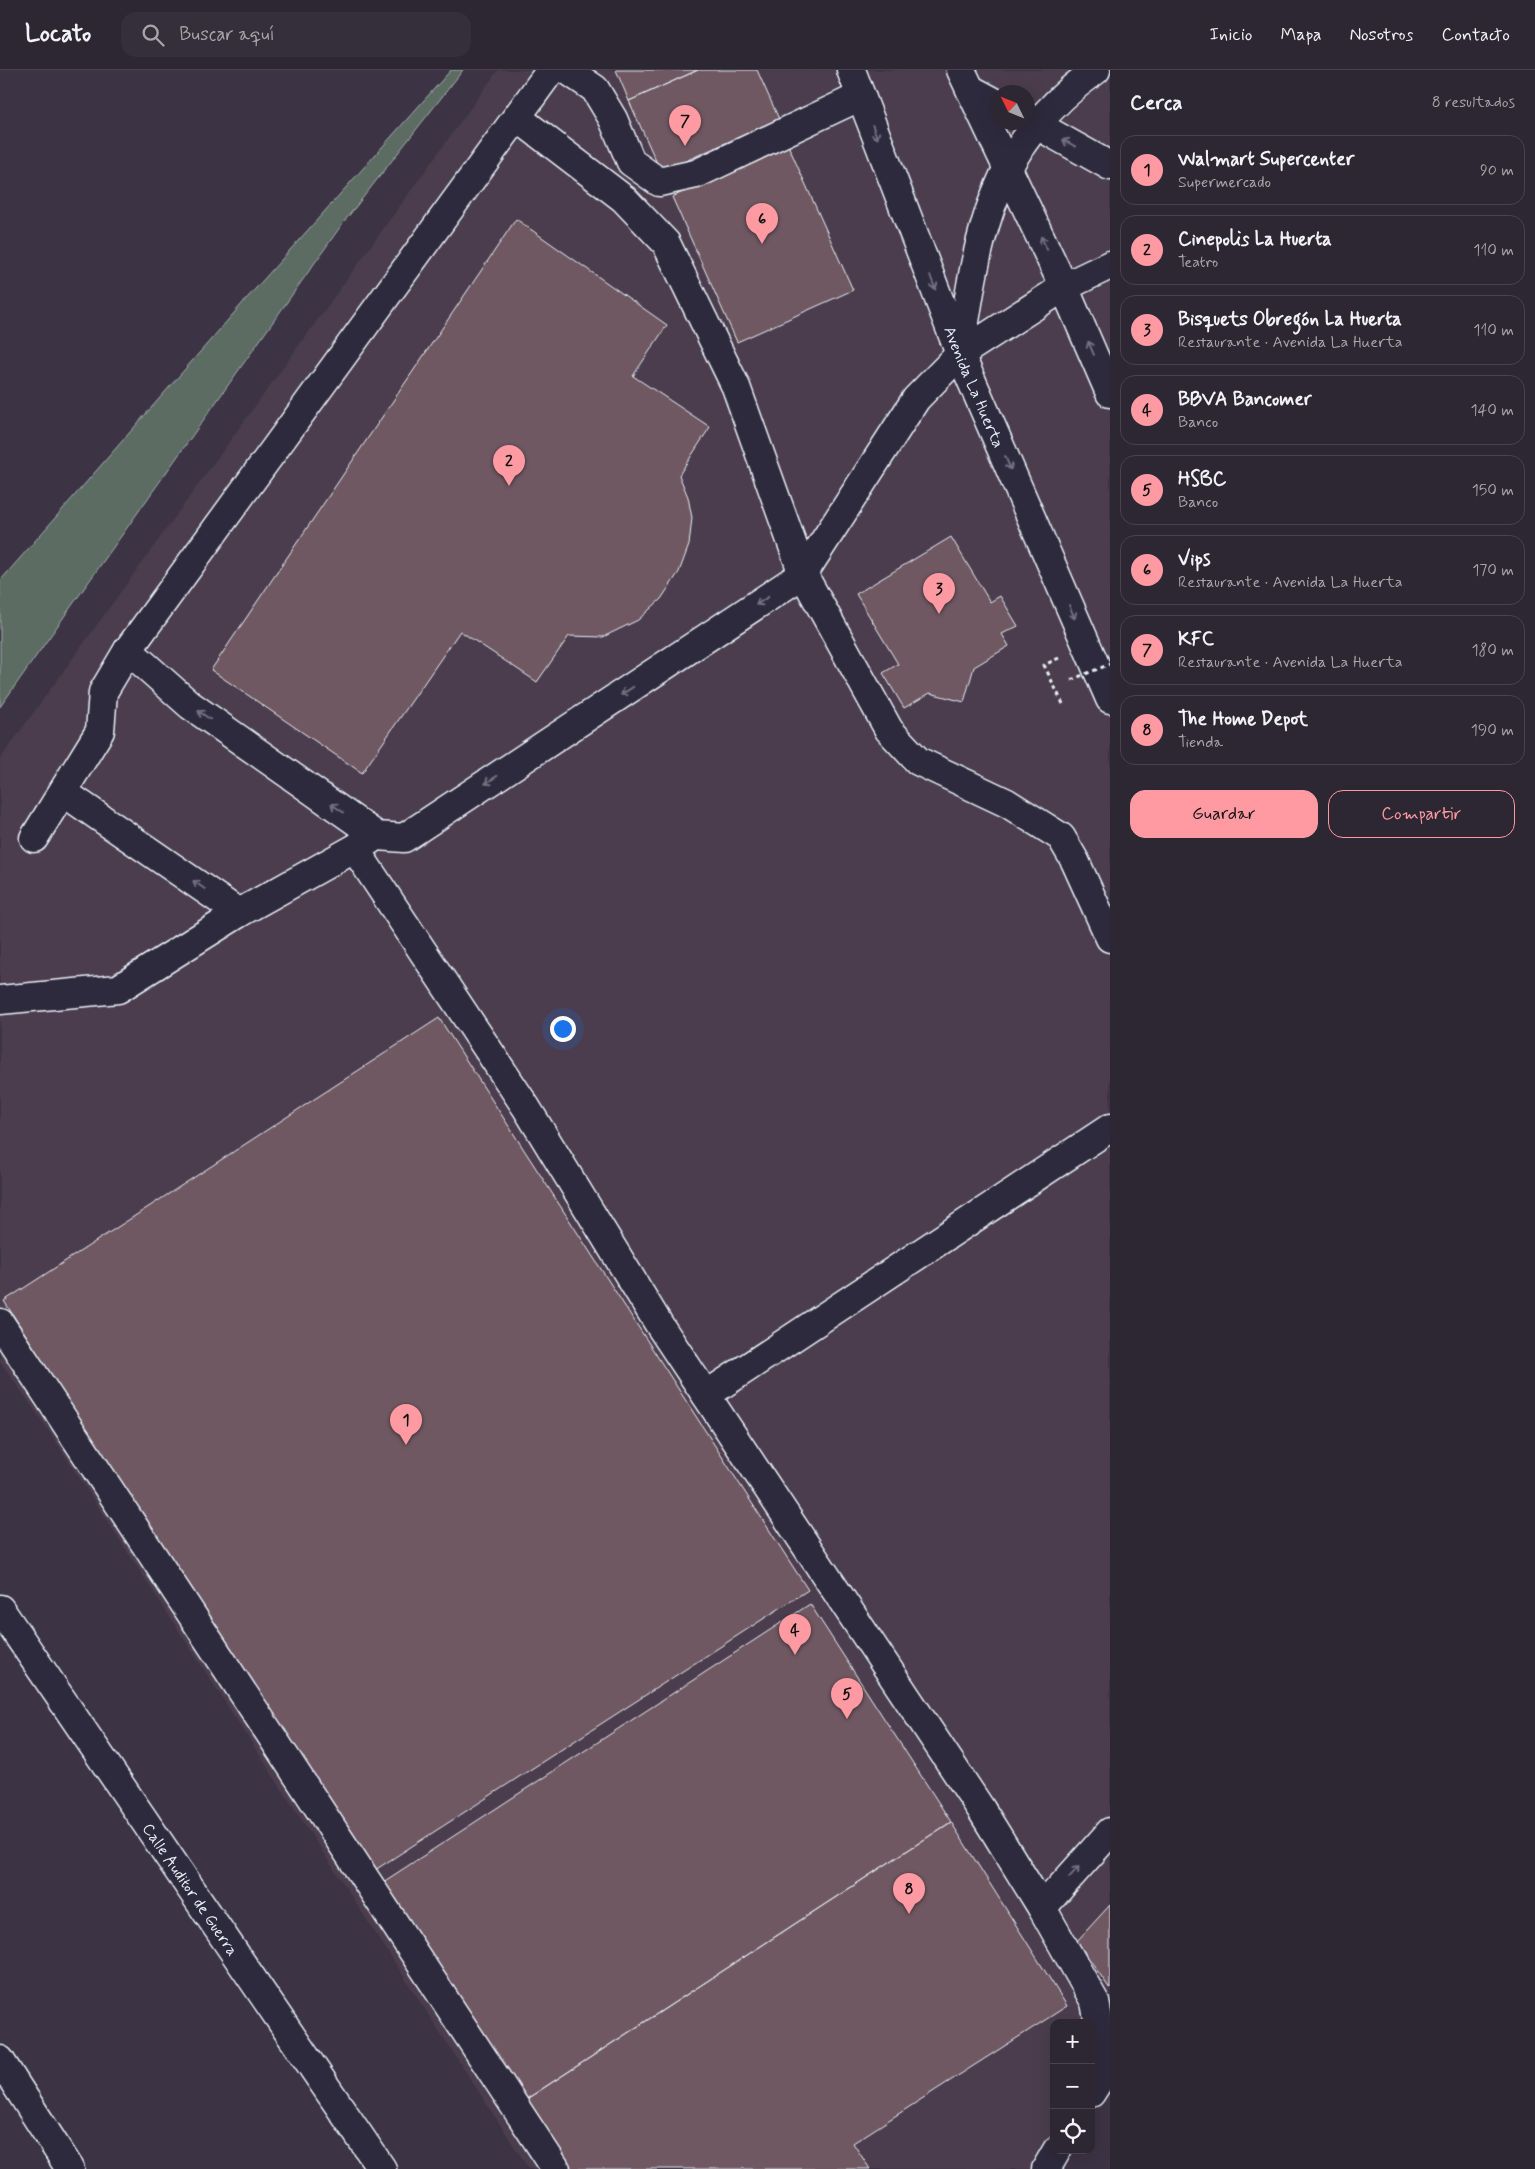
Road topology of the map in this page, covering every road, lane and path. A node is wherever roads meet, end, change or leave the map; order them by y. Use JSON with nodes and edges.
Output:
{"nodes":[{"id":1,"x":551,"y":70,"type":"edge"},
{"id":2,"x":567,"y":70,"type":"edge"},
{"id":3,"x":851,"y":70,"type":"edge"},
{"id":4,"x":1096,"y":70,"type":"edge"},
{"id":5,"x":966,"y":79,"type":"edge"},
{"id":6,"x":861,"y":96,"type":"junction"},
{"id":7,"x":990,"y":98,"type":"edge"},
{"id":8,"x":518,"y":118,"type":"junction"},
{"id":9,"x":1035,"y":120,"type":"edge"},
{"id":10,"x":1035,"y":125,"type":"edge"},
{"id":11,"x":1029,"y":130,"type":"edge"},
{"id":12,"x":1110,"y":166,"type":"edge"},
{"id":13,"x":1007,"y":167,"type":"junction"},
{"id":14,"x":1110,"y":266,"type":"edge"},
{"id":15,"x":1064,"y":288,"type":"junction"},
{"id":16,"x":960,"y":354,"type":"junction"},
{"id":17,"x":1110,"y":393,"type":"edge"},
{"id":18,"x":803,"y":574,"type":"junction"},
{"id":19,"x":128,"y":650,"type":"junction"},
{"id":20,"x":1110,"y":664,"type":"edge"},
{"id":21,"x":1064,"y":665,"type":"dead end"},
{"id":22,"x":1068,"y":672,"type":"dead end"},
{"id":23,"x":1110,"y":699,"type":"edge"},
{"id":24,"x":1063,"y":704,"type":"dead end"},
{"id":25,"x":63,"y":792,"type":"junction"},
{"id":26,"x":34,"y":838,"type":"dead end"},
{"id":27,"x":366,"y":842,"type":"junction"},
{"id":28,"x":239,"y":913,"type":"junction"},
{"id":29,"x":1110,"y":938,"type":"edge"},
{"id":30,"x":0,"y":1000,"type":"edge"},
{"id":31,"x":1110,"y":1128,"type":"edge"},
{"id":32,"x":0,"y":1323,"type":"edge"},
{"id":33,"x":706,"y":1396,"type":"junction"},
{"id":34,"x":0,"y":1609,"type":"edge"},
{"id":35,"x":1110,"y":1832,"type":"edge"},
{"id":36,"x":1042,"y":1908,"type":"junction"},
{"id":37,"x":0,"y":2060,"type":"edge"},
{"id":38,"x":1108,"y":2065,"type":"edge"},
{"id":39,"x":1095,"y":2086,"type":"edge"},
{"id":40,"x":1055,"y":2154,"type":"edge"},
{"id":41,"x":70,"y":2169,"type":"edge"},
{"id":42,"x":382,"y":2169,"type":"edge"},
{"id":43,"x":556,"y":2169,"type":"edge"},
{"id":44,"x":1046,"y":2169,"type":"edge"}],
"edges":[{"from":1,"to":8,"type":"main road"},
{"from":2,"to":6,"type":"main road"},
{"from":3,"to":6,"type":"main road","name":"Avenida La Huerta"},
{"from":4,"to":9,"type":"main road"},
{"from":5,"to":7,"type":"main road"},
{"from":5,"to":13,"type":"main road"},
{"from":6,"to":16,"type":"main road","name":"Avenida La Huerta","one_way":true},
{"from":8,"to":18,"type":"main road"},
{"from":8,"to":19,"type":"main road"},
{"from":12,"to":10,"type":"main road","one_way":true},
{"from":11,"to":13,"type":"main road"},
{"from":15,"to":13,"type":"main road","one_way":true},
{"from":13,"to":16,"type":"main road"},
{"from":14,"to":15,"type":"main road"},
{"from":15,"to":16,"type":"main road"},
{"from":17,"to":15,"type":"main road","one_way":true},
{"from":16,"to":18,"type":"main road"},
{"from":16,"to":23,"type":"main road","name":"Avenida La Huerta","one_way":true},
{"from":18,"to":27,"type":"main road","one_way":true},
{"from":18,"to":29,"type":"main road"},
{"from":19,"to":25,"type":"main road"},
{"from":27,"to":19,"type":"main road","one_way":true},
{"from":20,"to":22,"type":"path","bridge":true},
{"from":21,"to":24,"type":"path"},
{"from":25,"to":26,"type":"main road"},
{"from":28,"to":25,"type":"main road","one_way":true},
{"from":27,"to":28,"type":"main road"},
{"from":27,"to":33,"type":"main road"},
{"from":28,"to":30,"type":"main road"},
{"from":31,"to":33,"type":"main road"},
{"from":32,"to":43,"type":"main road"},
{"from":33,"to":36,"type":"main road"},
{"from":34,"to":42,"type":"main road","name":"Calle Auditor de Guerra"},
{"from":36,"to":35,"type":"main road","one_way":true},
{"from":36,"to":38,"type":"main road"},
{"from":37,"to":41,"type":"main road"},
{"from":38,"to":39,"type":"main road"},
{"from":40,"to":44,"type":"main road"}]}
